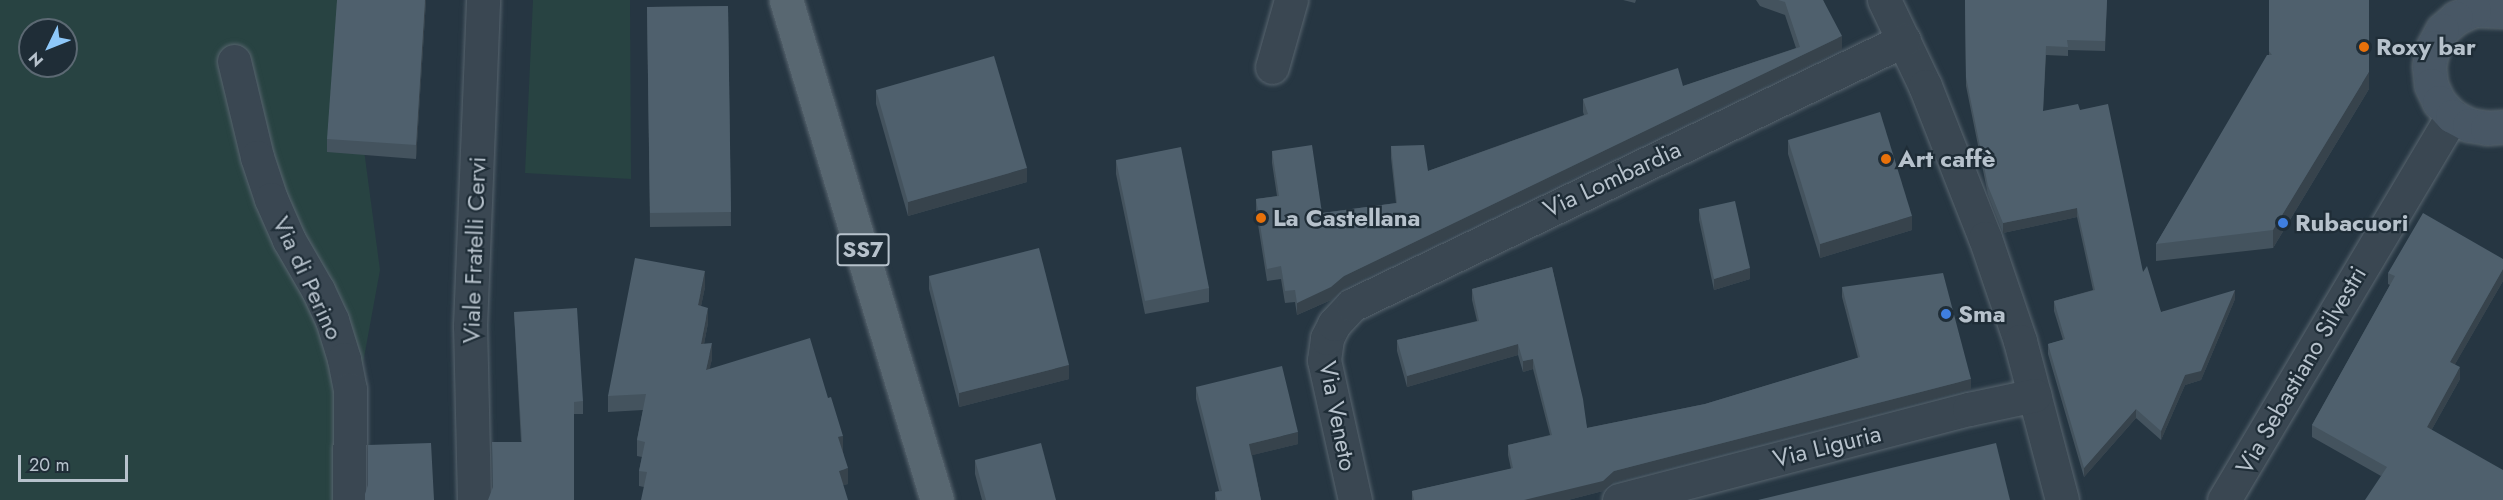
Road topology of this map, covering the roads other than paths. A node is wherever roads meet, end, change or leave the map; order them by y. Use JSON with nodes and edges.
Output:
{"nodes":[{"id":1,"x":483,"y":0,"type":"edge"},
{"id":2,"x":786,"y":0,"type":"edge"},
{"id":3,"x":1291,"y":0,"type":"edge"},
{"id":4,"x":1884,"y":0,"type":"edge"},
{"id":5,"x":2503,"y":11,"type":"edge"},
{"id":6,"x":1904,"y":40,"type":"junction"},
{"id":7,"x":234,"y":61,"type":"dead end"},
{"id":8,"x":1272,"y":67,"type":"dead end"},
{"id":9,"x":2452,"y":116,"type":"junction"},
{"id":10,"x":2503,"y":127,"type":"edge"},
{"id":11,"x":1330,"y":332,"type":"joint"},
{"id":12,"x":2036,"y":395,"type":"junction"},
{"id":13,"x":349,"y":500,"type":"edge"},
{"id":14,"x":474,"y":500,"type":"edge"},
{"id":15,"x":937,"y":500,"type":"edge"},
{"id":16,"x":1355,"y":500,"type":"edge"},
{"id":17,"x":1619,"y":500,"type":"edge"},
{"id":18,"x":2062,"y":500,"type":"edge"},
{"id":19,"x":2224,"y":500,"type":"edge"}],
"edges":[{"from":1,"to":14,"type":"street","name":"Viale Fratelli Cervi"},
{"from":2,"to":15,"type":"main road","number":"SS7"},
{"from":3,"to":8,"type":"street"},
{"from":4,"to":6,"type":"street"},
{"from":5,"to":9,"type":"main road"},
{"from":6,"to":11,"type":"street","name":"Via Lombardia"},
{"from":6,"to":12,"type":"street"},
{"from":7,"to":13,"type":"street","name":"Via di Perino"},
{"from":9,"to":10,"type":"main road"},
{"from":9,"to":19,"type":"street","name":"Via Sebastiano Silvestri"},
{"from":11,"to":16,"type":"street","name":"Via Veneto"},
{"from":12,"to":17,"type":"street","name":"Via Liguria"},
{"from":12,"to":18,"type":"street"}]}
